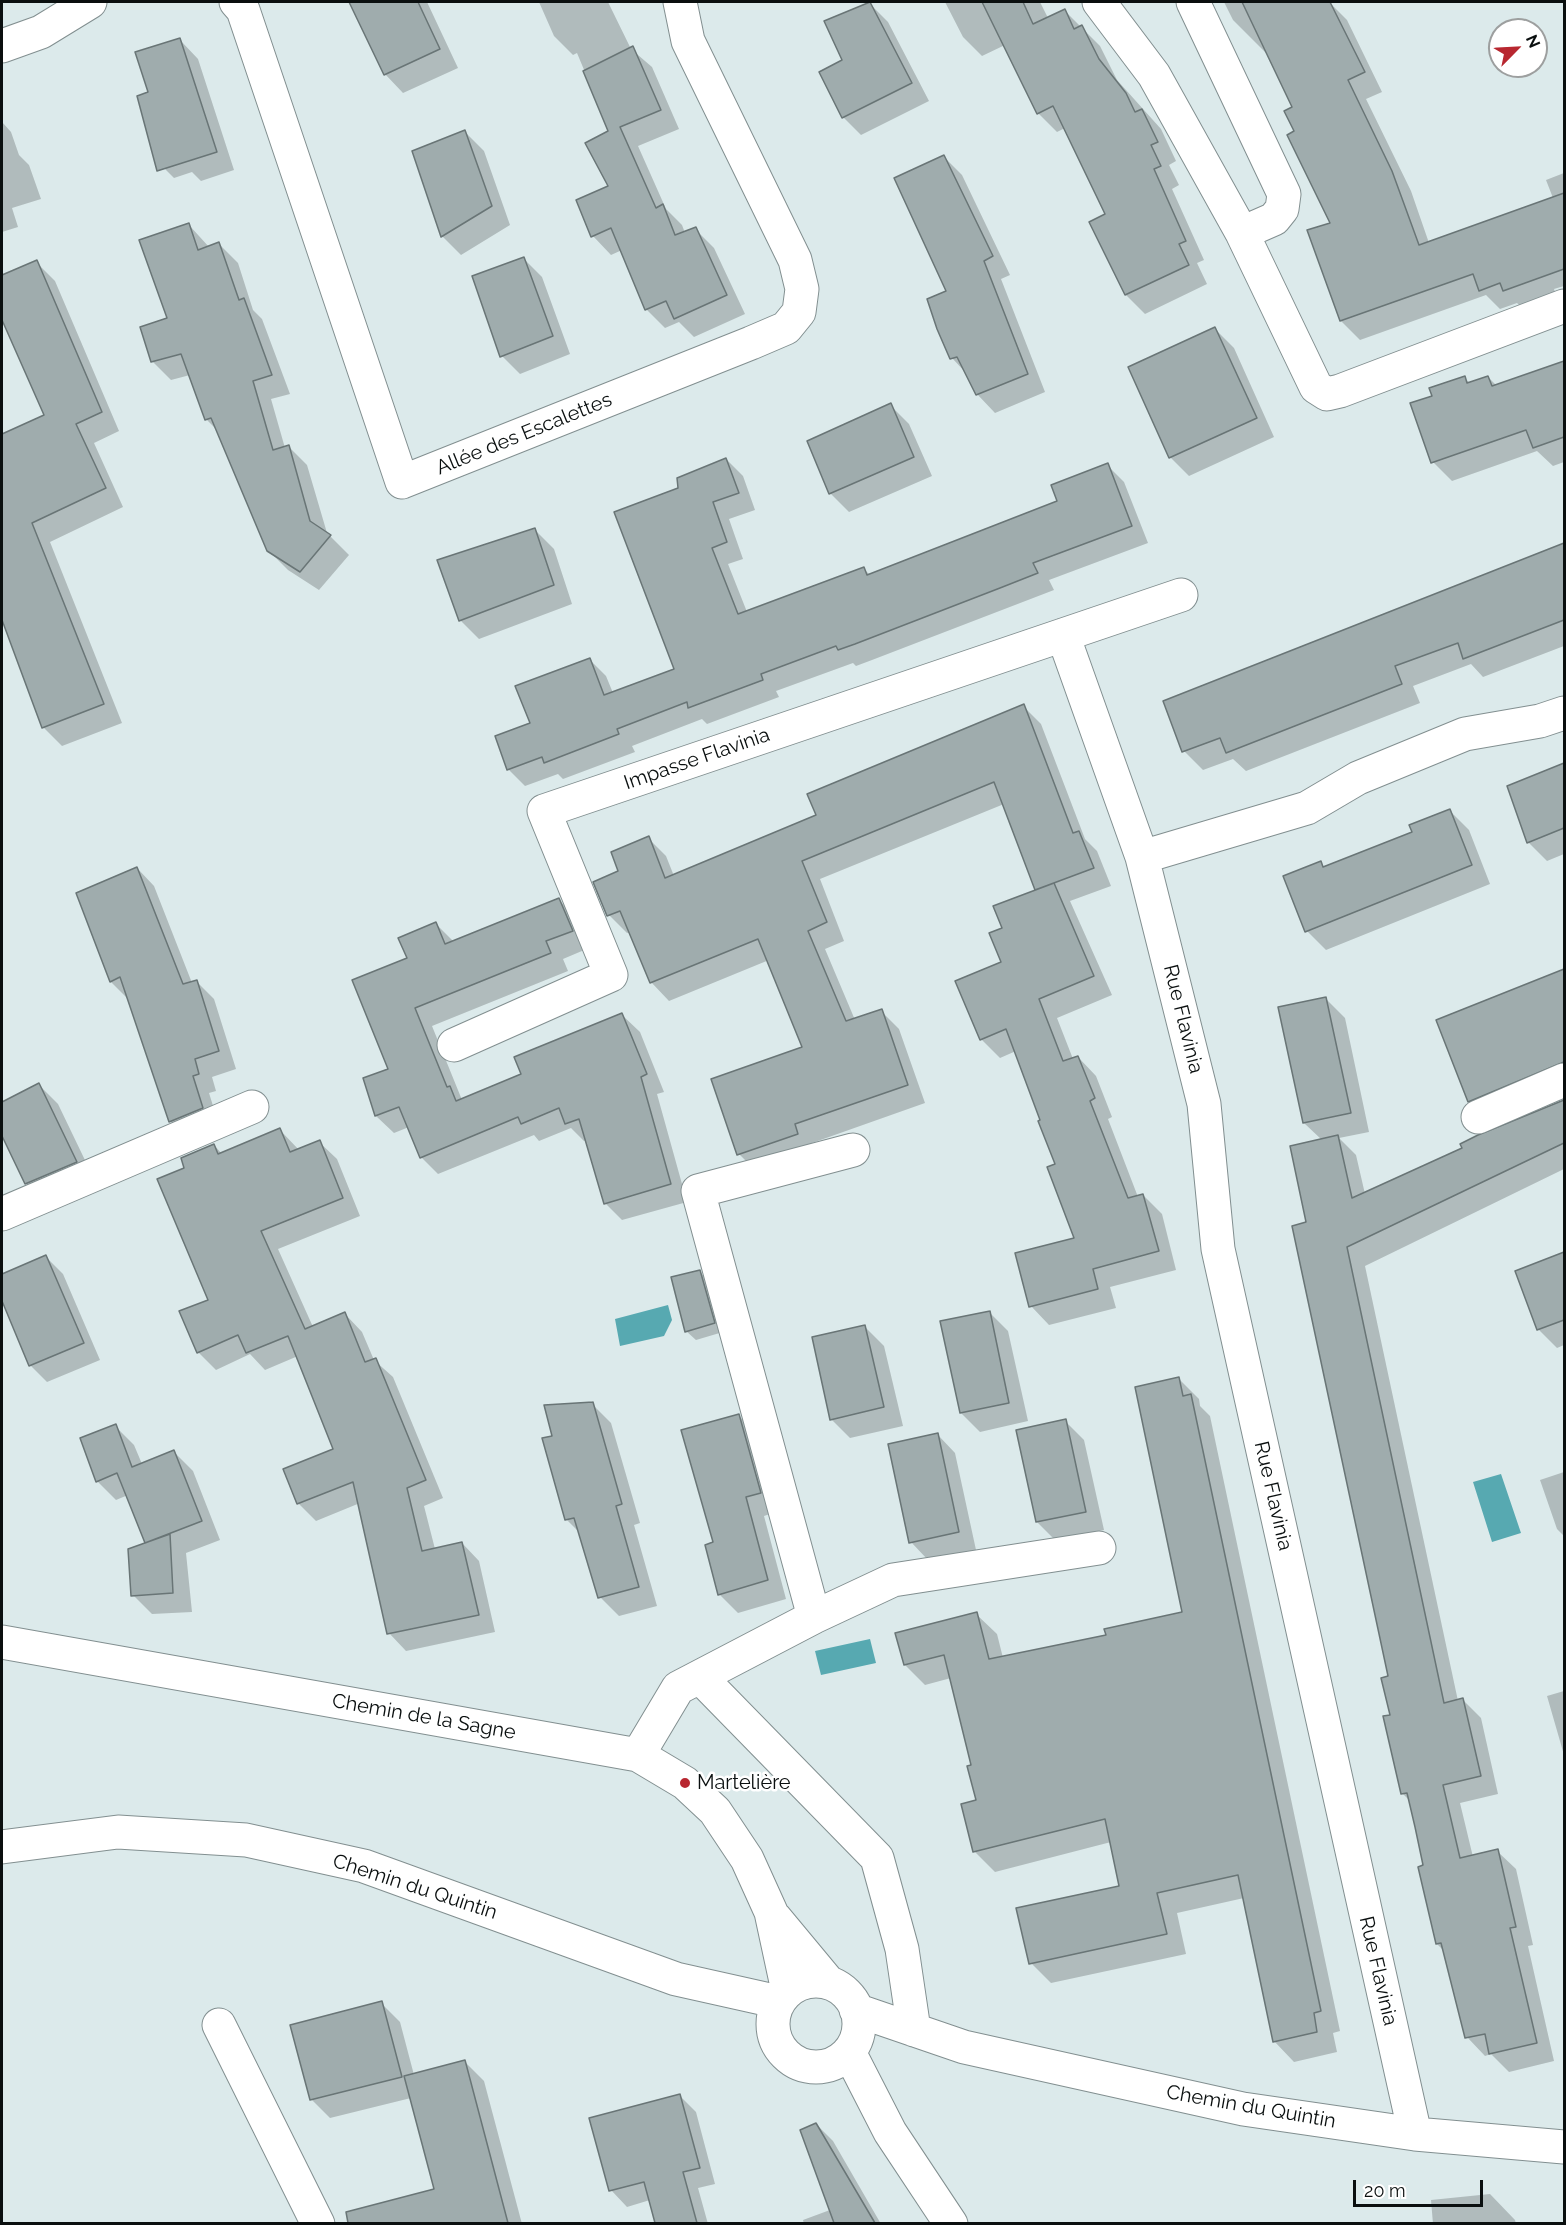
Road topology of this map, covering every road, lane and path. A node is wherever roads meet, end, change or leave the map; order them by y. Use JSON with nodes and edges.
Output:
{"nodes":[{"id":1,"x":90,"y":2,"type":"edge"},
{"id":2,"x":236,"y":2,"type":"edge"},
{"id":3,"x":680,"y":2,"type":"edge"},
{"id":4,"x":1099,"y":2,"type":"edge"},
{"id":5,"x":1192,"y":2,"type":"edge"},
{"id":6,"x":2,"y":46,"type":"edge"},
{"id":7,"x":1242,"y":233,"type":"junction"},
{"id":8,"x":1564,"y":306,"type":"edge"},
{"id":9,"x":1181,"y":595,"type":"dead end"},
{"id":10,"x":1063,"y":635,"type":"junction"},
{"id":11,"x":1564,"y":713,"type":"edge"},
{"id":12,"x":1142,"y":857,"type":"junction"},
{"id":13,"x":454,"y":1045,"type":"dead end"},
{"id":14,"x":1564,"y":1080,"type":"edge"},
{"id":15,"x":252,"y":1107,"type":"dead end"},
{"id":16,"x":1478,"y":1117,"type":"dead end"},
{"id":17,"x":853,"y":1149,"type":"dead end"},
{"id":18,"x":2,"y":1214,"type":"edge"},
{"id":19,"x":1099,"y":1548,"type":"dead end"},
{"id":20,"x":814,"y":1617,"type":"junction"},
{"id":21,"x":2,"y":1642,"type":"edge"},
{"id":22,"x":700,"y":1677,"type":"junction"},
{"id":23,"x":638,"y":1755,"type":"junction"},
{"id":24,"x":2,"y":1847,"type":"edge"},
{"id":25,"x":771,"y":1912,"type":"junction"},
{"id":26,"x":829,"y":1983,"type":"junction"},
{"id":27,"x":780,"y":2007,"type":"junction"},
{"id":28,"x":856,"y":2010,"type":"junction"},
{"id":29,"x":219,"y":2025,"type":"dead end"},
{"id":30,"x":928,"y":2035,"type":"junction"},
{"id":31,"x":851,"y":2050,"type":"junction"},
{"id":32,"x":818,"y":2067,"type":"junction"},
{"id":33,"x":890,"y":2132,"type":"junction"},
{"id":34,"x":1415,"y":2134,"type":"junction"},
{"id":35,"x":1564,"y":2147,"type":"edge"},
{"id":36,"x":318,"y":2223,"type":"edge"},
{"id":37,"x":951,"y":2223,"type":"edge"}],
"edges":[{"from":1,"to":6,"type":"street"},
{"from":2,"to":3,"type":"street","name":"Allée des Escalettes"},
{"from":4,"to":7,"type":"street"},
{"from":5,"to":7,"type":"street"},
{"from":7,"to":8,"type":"street"},
{"from":9,"to":10,"type":"street","name":"Impasse Flavinia"},
{"from":10,"to":12,"type":"street","name":"Rue Flavinia"},
{"from":10,"to":13,"type":"street","name":"Impasse Flavinia"},
{"from":11,"to":12,"type":"street"},
{"from":12,"to":34,"type":"street","name":"Rue Flavinia"},
{"from":14,"to":16,"type":"street"},
{"from":15,"to":18,"type":"street"},
{"from":17,"to":20,"type":"street"},
{"from":19,"to":20,"type":"street"},
{"from":20,"to":22,"type":"street"},
{"from":21,"to":23,"type":"street","name":"Chemin de la Sagne"},
{"from":22,"to":23,"type":"street"},
{"from":22,"to":30,"type":"street"},
{"from":23,"to":25,"type":"street","name":"Chemin de la Sagne"},
{"from":24,"to":27,"type":"street","name":"Chemin du Quintin"},
{"from":25,"to":26,"type":"street","name":"Chemin de la Sagne"},
{"from":25,"to":27,"type":"street","name":"Chemin de la Sagne"},
{"from":26,"to":27,"type":"street"},
{"from":26,"to":28,"type":"street"},
{"from":27,"to":32,"type":"street"},
{"from":28,"to":30,"type":"street","name":"Chemin du Quintin"},
{"from":28,"to":31,"type":"street"},
{"from":29,"to":36,"type":"street"},
{"from":30,"to":31,"type":"street","name":"Chemin du Quintin"},
{"from":30,"to":34,"type":"street","name":"Chemin du Quintin"},
{"from":31,"to":32,"type":"street"},
{"from":31,"to":33,"type":"street"},
{"from":32,"to":33,"type":"street"},
{"from":33,"to":37,"type":"street"},
{"from":34,"to":35,"type":"street","name":"Chemin du Quintin"}]}
